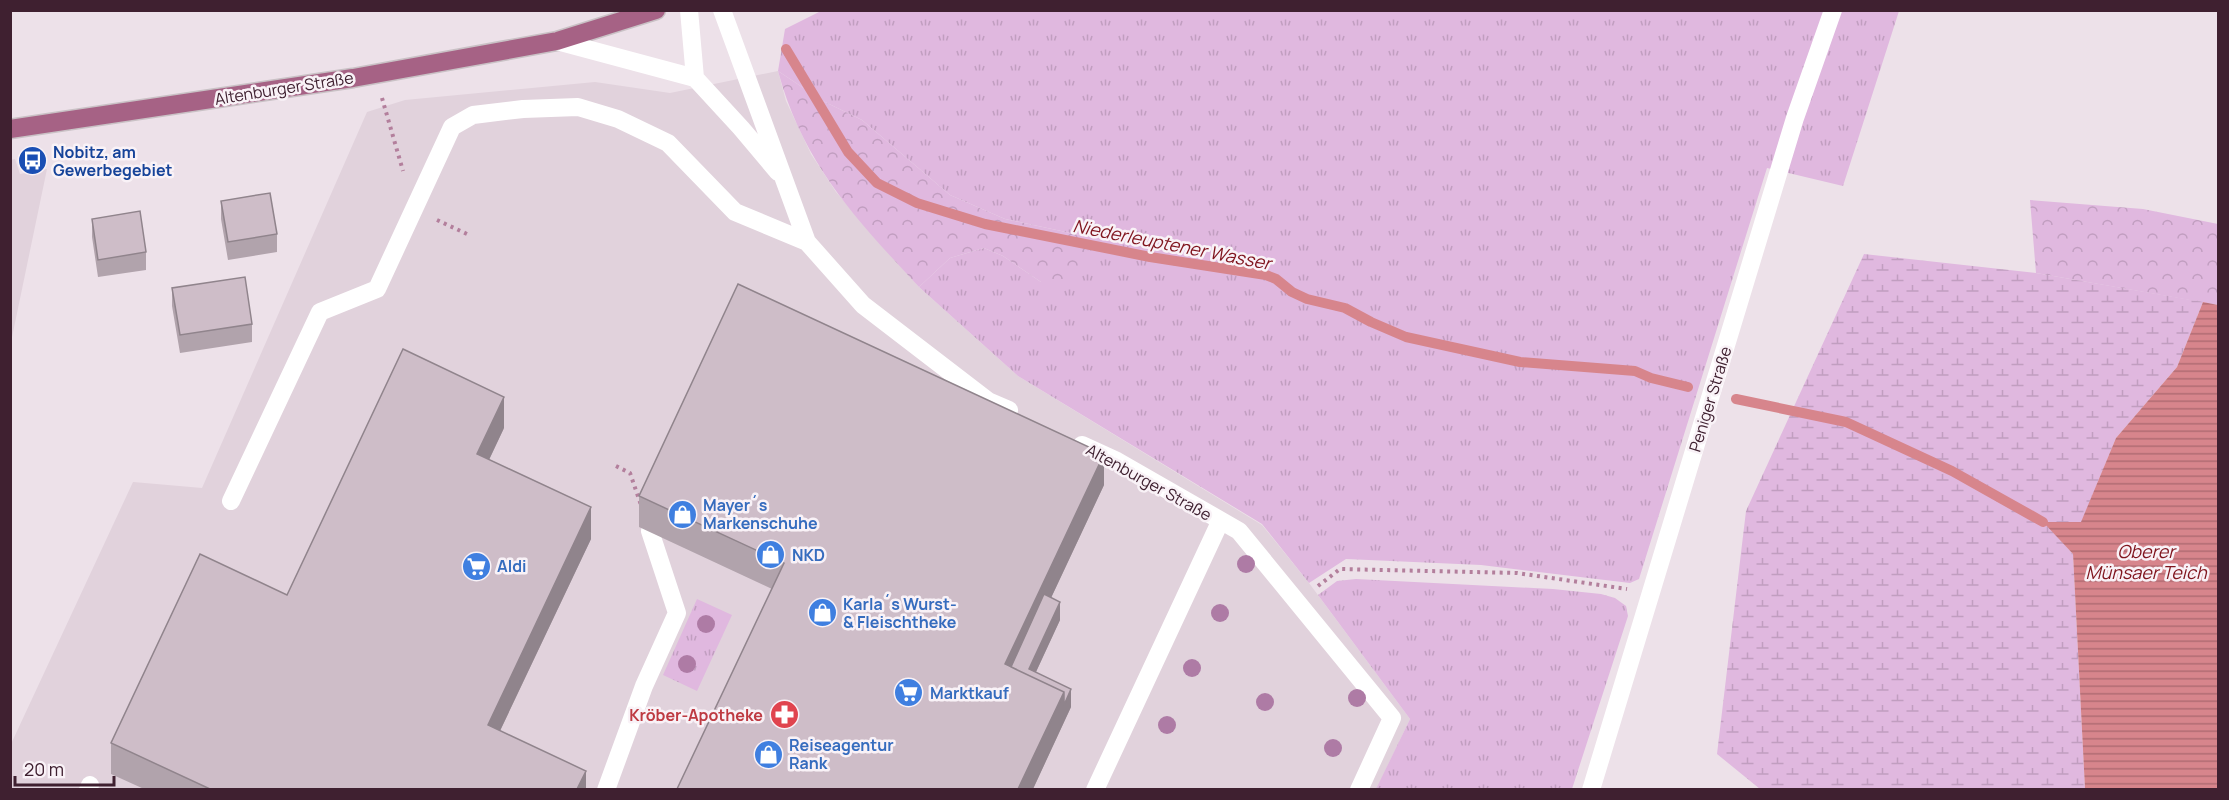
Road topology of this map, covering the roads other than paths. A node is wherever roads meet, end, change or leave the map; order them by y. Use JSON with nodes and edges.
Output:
{"nodes":[{"id":1,"x":656,"y":10,"type":"edge"},
{"id":2,"x":689,"y":10,"type":"edge"},
{"id":3,"x":722,"y":10,"type":"edge"},
{"id":4,"x":1833,"y":10,"type":"edge"},
{"id":5,"x":557,"y":41,"type":"junction"},
{"id":6,"x":695,"y":78,"type":"junction"},
{"id":7,"x":10,"y":129,"type":"edge"},
{"id":8,"x":786,"y":182,"type":"junction"},
{"id":9,"x":807,"y":242,"type":"junction"},
{"id":10,"x":1020,"y":416,"type":"edge"},
{"id":11,"x":1063,"y":436,"type":"edge"},
{"id":12,"x":231,"y":501,"type":"dead end"},
{"id":13,"x":1220,"y":522,"type":"junction"},
{"id":14,"x":650,"y":531,"type":"dead end"},
{"id":15,"x":606,"y":789,"type":"edge"},
{"id":16,"x":1095,"y":789,"type":"edge"},
{"id":17,"x":1359,"y":789,"type":"edge"},
{"id":18,"x":1591,"y":789,"type":"edge"}],
"edges":[{"from":1,"to":5,"type":"main road","name":"Altenburger Straße"},
{"from":2,"to":6,"type":"street"},
{"from":3,"to":8,"type":"street"},
{"from":4,"to":18,"type":"street","name":"Peniger Straße"},
{"from":5,"to":6,"type":"street","name":"Altenburger Straße"},
{"from":5,"to":7,"type":"main road","name":"Altenburger Straße"},
{"from":6,"to":8,"type":"street"},
{"from":8,"to":9,"type":"street"},
{"from":9,"to":10,"type":"street"},
{"from":9,"to":12,"type":"street"},
{"from":11,"to":13,"type":"street","name":"Altenburger Straße"},
{"from":13,"to":16,"type":"street","name":"Altenburger Straße"},
{"from":13,"to":17,"type":"street"},
{"from":14,"to":15,"type":"street"}]}
